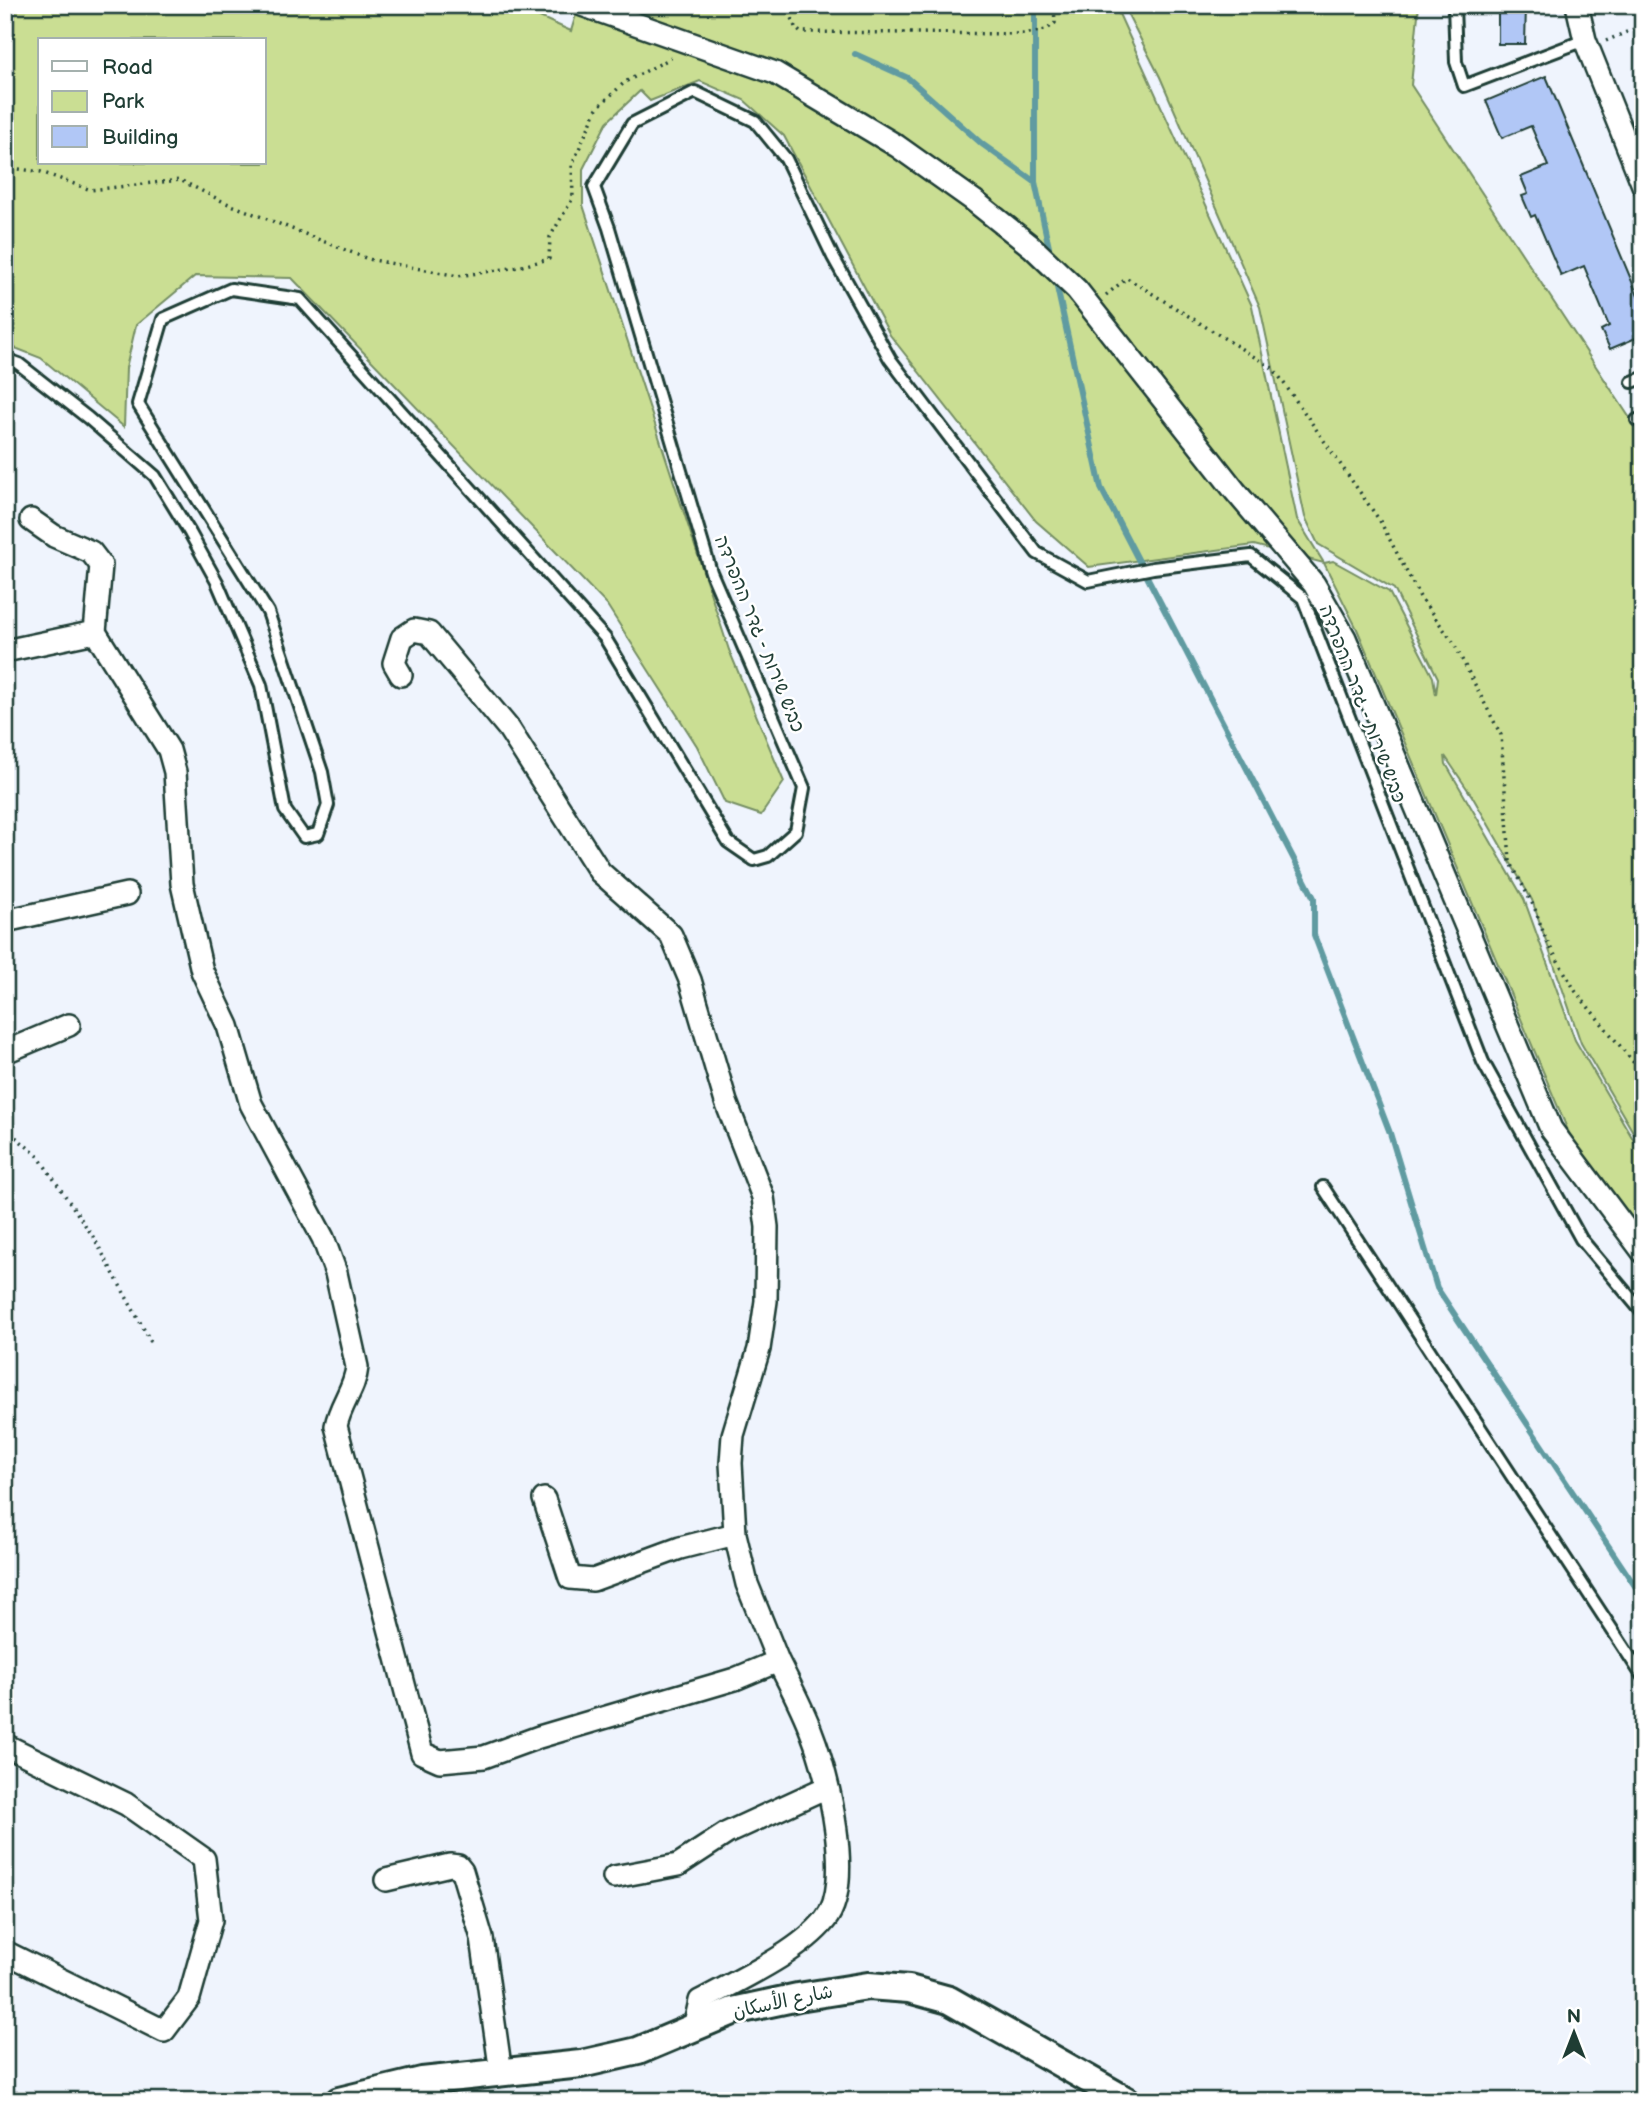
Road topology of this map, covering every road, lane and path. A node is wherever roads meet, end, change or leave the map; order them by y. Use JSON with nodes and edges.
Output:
{"nodes":[{"id":1,"x":582,"y":5,"type":"edge"},
{"id":2,"x":788,"y":5,"type":"edge"},
{"id":3,"x":1054,"y":5,"type":"edge"},
{"id":4,"x":1454,"y":5,"type":"edge"},
{"id":5,"x":1577,"y":5,"type":"edge"},
{"id":6,"x":1643,"y":25,"type":"edge"},
{"id":7,"x":1586,"y":44,"type":"junction"},
{"id":8,"x":696,"y":46,"type":"junction"},
{"id":9,"x":5,"y":167,"type":"edge"},
{"id":10,"x":1643,"y":186,"type":"edge"},
{"id":11,"x":1091,"y":308,"type":"junction"},
{"id":12,"x":5,"y":359,"type":"edge"},
{"id":13,"x":32,"y":520,"type":"dead end"},
{"id":14,"x":95,"y":632,"type":"junction"},
{"id":15,"x":5,"y":651,"type":"edge"},
{"id":16,"x":401,"y":675,"type":"dead end"},
{"id":17,"x":127,"y":894,"type":"dead end"},
{"id":18,"x":5,"y":921,"type":"edge"},
{"id":19,"x":69,"y":1026,"type":"dead end"},
{"id":20,"x":5,"y":1052,"type":"edge"},
{"id":21,"x":1643,"y":1074,"type":"edge"},
{"id":22,"x":5,"y":1128,"type":"edge"},
{"id":23,"x":1323,"y":1187,"type":"dead end"},
{"id":24,"x":1643,"y":1252,"type":"edge"},
{"id":25,"x":1643,"y":1313,"type":"edge"},
{"id":26,"x":152,"y":1344,"type":"dead end"},
{"id":27,"x":544,"y":1499,"type":"dead end"},
{"id":28,"x":735,"y":1534,"type":"junction"},
{"id":29,"x":778,"y":1661,"type":"junction"},
{"id":30,"x":1643,"y":1677,"type":"edge"},
{"id":31,"x":5,"y":1745,"type":"edge"},
{"id":32,"x":827,"y":1787,"type":"junction"},
{"id":33,"x":614,"y":1877,"type":"dead end"},
{"id":34,"x":386,"y":1880,"type":"dead end"},
{"id":35,"x":5,"y":1952,"type":"edge"},
{"id":36,"x":694,"y":2028,"type":"junction"},
{"id":37,"x":501,"y":2073,"type":"junction"},
{"id":38,"x":339,"y":2101,"type":"edge"},
{"id":39,"x":1127,"y":2101,"type":"edge"}],
"edges":[{"from":1,"to":8,"type":"street"},
{"from":2,"to":3,"type":"path"},
{"from":4,"to":7,"type":"lane"},
{"from":5,"to":7,"type":"street"},
{"from":6,"to":7,"type":"path"},
{"from":7,"to":10,"type":"street"},
{"from":8,"to":9,"type":"path"},
{"from":8,"to":11,"type":"street"},
{"from":11,"to":21,"type":"path"},
{"from":11,"to":24,"type":"street"},
{"from":12,"to":25,"type":"lane","name":"כביש שירות - גדר ההפרדה"},
{"from":13,"to":14,"type":"street"},
{"from":14,"to":15,"type":"street"},
{"from":14,"to":29,"type":"street"},
{"from":16,"to":28,"type":"street"},
{"from":17,"to":18,"type":"street"},
{"from":19,"to":20,"type":"street"},
{"from":22,"to":26,"type":"path"},
{"from":23,"to":30,"type":"lane"},
{"from":27,"to":28,"type":"street"},
{"from":28,"to":29,"type":"street"},
{"from":29,"to":32,"type":"street"},
{"from":31,"to":35,"type":"street"},
{"from":32,"to":33,"type":"street"},
{"from":32,"to":36,"type":"street"},
{"from":34,"to":37,"type":"street"},
{"from":36,"to":37,"type":"street","name":"شارع الأسكان"},
{"from":36,"to":39,"type":"street","name":"شارع الأسكان"},
{"from":37,"to":38,"type":"street","name":"شارع الأسكان"}]}
